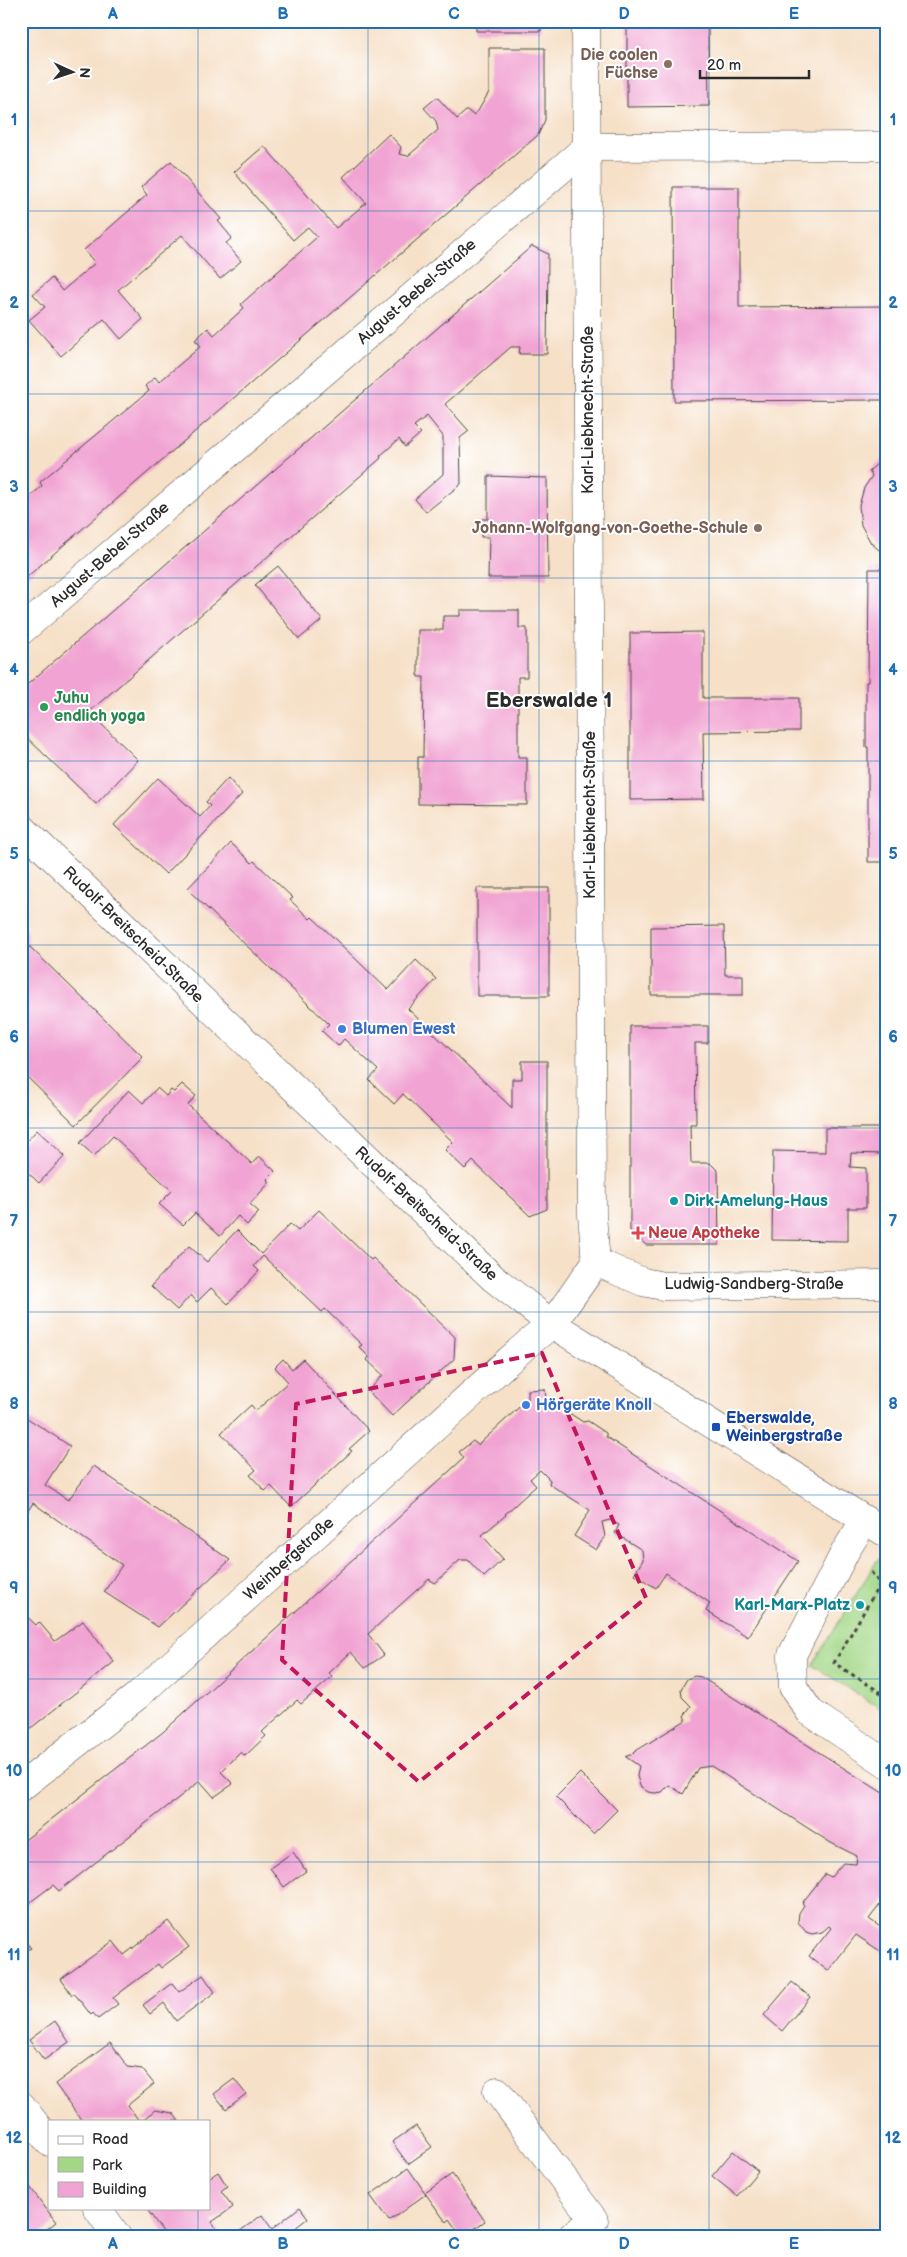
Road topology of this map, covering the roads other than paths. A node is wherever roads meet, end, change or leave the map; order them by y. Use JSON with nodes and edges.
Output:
{"nodes":[{"id":1,"x":586,"y":21,"type":"edge"},
{"id":2,"x":886,"y":146,"type":"edge"},
{"id":3,"x":587,"y":147,"type":"junction"},
{"id":4,"x":21,"y":631,"type":"edge"},
{"id":5,"x":21,"y":827,"type":"edge"},
{"id":6,"x":596,"y":1262,"type":"junction"},
{"id":7,"x":886,"y":1284,"type":"edge"},
{"id":8,"x":552,"y":1324,"type":"junction"},
{"id":9,"x":875,"y":1526,"type":"edge"},
{"id":10,"x":886,"y":1763,"type":"edge"},
{"id":11,"x":21,"y":1787,"type":"edge"},
{"id":12,"x":498,"y":2091,"type":"dead end"},
{"id":13,"x":21,"y":2105,"type":"edge"},
{"id":14,"x":48,"y":2141,"type":"edge"},
{"id":15,"x":98,"y":2210,"type":"edge"},
{"id":16,"x":117,"y":2236,"type":"edge"},
{"id":17,"x":572,"y":2236,"type":"edge"}],
"edges":[{"from":1,"to":3,"type":"street","name":"Karl-Liebknecht-Straße"},
{"from":2,"to":3,"type":"street"},
{"from":3,"to":4,"type":"street","name":"August-Bebel-Straße"},
{"from":3,"to":6,"type":"street","name":"Karl-Liebknecht-Straße"},
{"from":5,"to":8,"type":"street","name":"Rudolf-Breitscheid-Straße"},
{"from":6,"to":7,"type":"street","name":"Ludwig-Sandberg-Straße"},
{"from":6,"to":8,"type":"street"},
{"from":8,"to":9,"type":"street","name":"Rudolf-Breitscheid-Straße"},
{"from":8,"to":11,"type":"street","name":"Weinbergstraße"},
{"from":9,"to":10,"type":"street"},
{"from":12,"to":17,"type":"street"},
{"from":13,"to":14,"type":"street"},
{"from":15,"to":16,"type":"street"}]}
